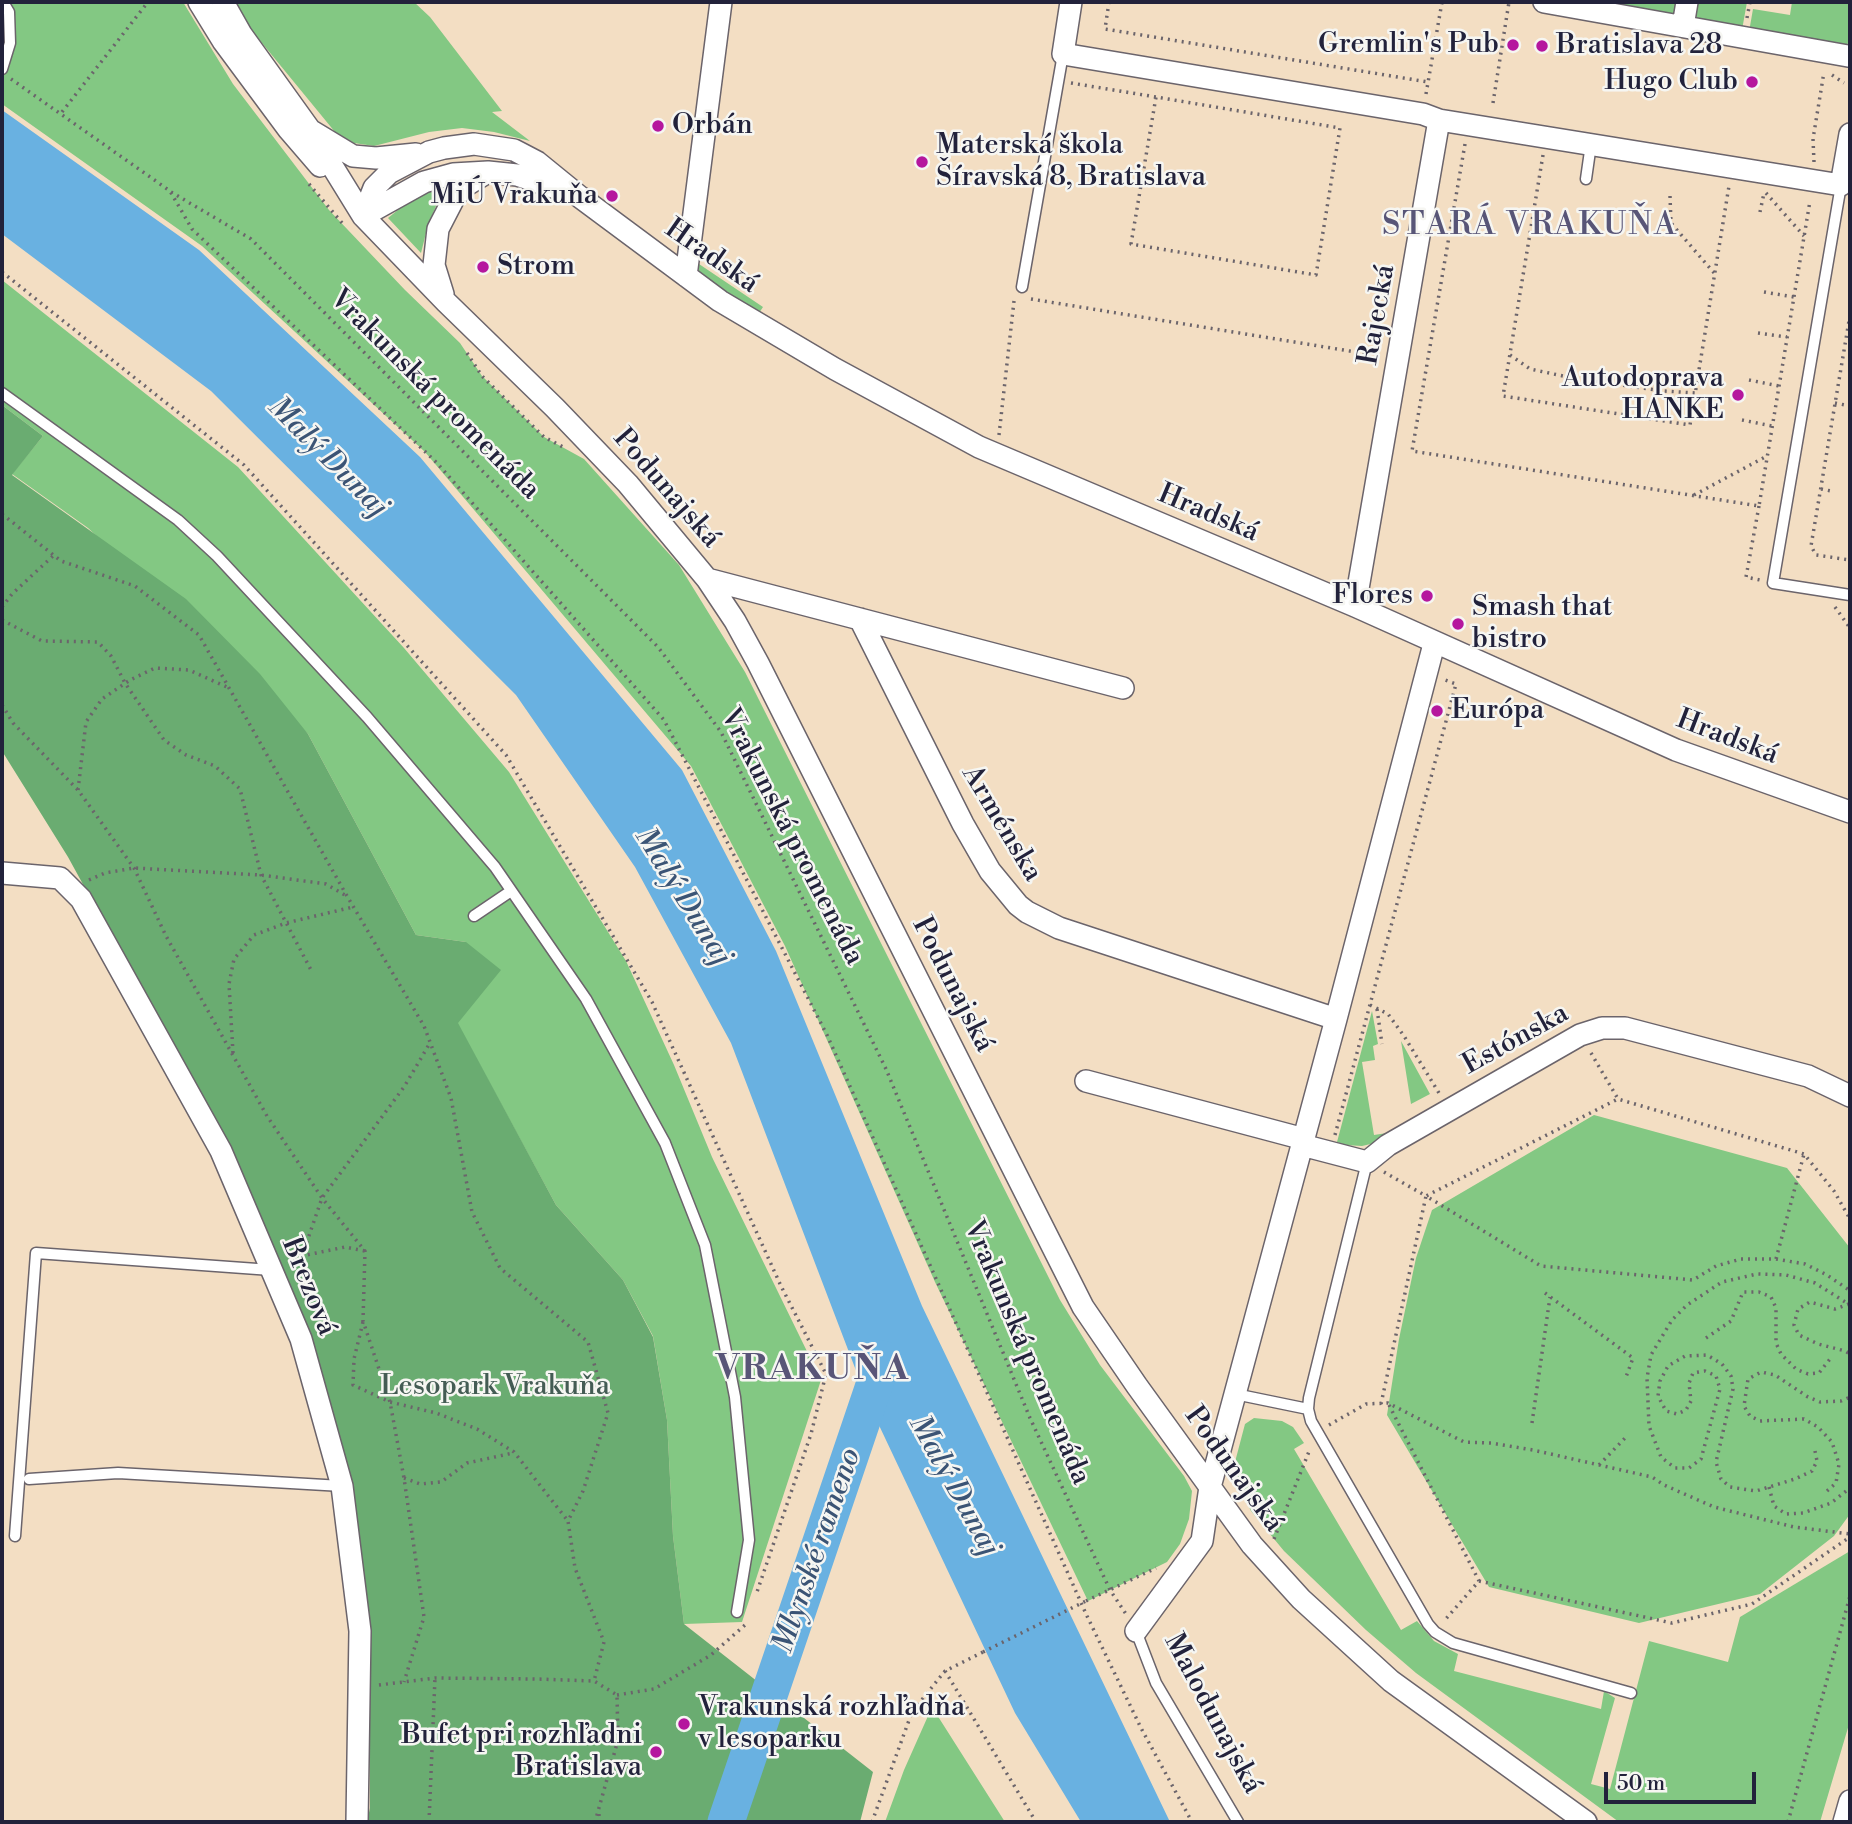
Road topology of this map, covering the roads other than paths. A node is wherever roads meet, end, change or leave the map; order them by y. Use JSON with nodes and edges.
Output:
{"nodes":[{"id":1,"x":3,"y":2,"type":"edge"},
{"id":2,"x":199,"y":2,"type":"edge"},
{"id":3,"x":223,"y":2,"type":"edge"},
{"id":4,"x":721,"y":2,"type":"edge"},
{"id":5,"x":1071,"y":2,"type":"edge"},
{"id":6,"x":1544,"y":2,"type":"edge"},
{"id":7,"x":1687,"y":2,"type":"edge"},
{"id":8,"x":1683,"y":26,"type":"junction"},
{"id":9,"x":1063,"y":54,"type":"junction"},
{"id":10,"x":1848,"y":56,"type":"dead end"},
{"id":11,"x":5,"y":73,"type":"edge"},
{"id":12,"x":1439,"y":120,"type":"junction"},
{"id":13,"x":310,"y":130,"type":"junction"},
{"id":14,"x":1850,"y":134,"type":"edge"},
{"id":15,"x":1591,"y":144,"type":"junction"},
{"id":16,"x":429,"y":152,"type":"junction"},
{"id":17,"x":488,"y":172,"type":"junction"},
{"id":18,"x":1586,"y":179,"type":"dead end"},
{"id":19,"x":1841,"y":185,"type":"junction"},
{"id":20,"x":580,"y":197,"type":"junction"},
{"id":21,"x":354,"y":222,"type":"junction"},
{"id":22,"x":685,"y":276,"type":"junction"},
{"id":23,"x":1022,"y":287,"type":"dead end"},
{"id":24,"x":446,"y":302,"type":"junction"},
{"id":25,"x":2,"y":393,"type":"edge"},
{"id":26,"x":707,"y":579,"type":"junction"},
{"id":27,"x":1850,"y":595,"type":"edge"},
{"id":28,"x":1355,"y":606,"type":"junction"},
{"id":29,"x":860,"y":619,"type":"junction"},
{"id":30,"x":1434,"y":643,"type":"junction"},
{"id":31,"x":1123,"y":688,"type":"dead end"},
{"id":32,"x":1850,"y":813,"type":"edge"},
{"id":33,"x":2,"y":873,"type":"edge"},
{"id":34,"x":511,"y":891,"type":"junction"},
{"id":35,"x":474,"y":916,"type":"dead end"},
{"id":36,"x":1336,"y":1019,"type":"junction"},
{"id":37,"x":1086,"y":1080,"type":"dead end"},
{"id":38,"x":1850,"y":1096,"type":"edge"},
{"id":39,"x":1303,"y":1142,"type":"junction"},
{"id":40,"x":1367,"y":1162,"type":"junction"},
{"id":41,"x":273,"y":1273,"type":"junction"},
{"id":42,"x":1235,"y":1394,"type":"junction"},
{"id":43,"x":1308,"y":1409,"type":"junction"},
{"id":44,"x":29,"y":1479,"type":"dead end"},
{"id":45,"x":342,"y":1486,"type":"junction"},
{"id":46,"x":1210,"y":1487,"type":"junction"},
{"id":47,"x":15,"y":1536,"type":"dead end"},
{"id":48,"x":737,"y":1612,"type":"dead end"},
{"id":49,"x":1136,"y":1631,"type":"joint"},
{"id":50,"x":1631,"y":1693,"type":"dead end"},
{"id":51,"x":1850,"y":1801,"type":"edge"},
{"id":52,"x":357,"y":1822,"type":"edge"},
{"id":53,"x":1238,"y":1822,"type":"edge"},
{"id":54,"x":1586,"y":1822,"type":"edge"},
{"id":55,"x":1844,"y":1822,"type":"edge"}],
"edges":[{"from":1,"to":11,"type":"lane"},
{"from":2,"to":21,"type":"street"},
{"from":3,"to":13,"type":"street","name":"Hradská"},
{"from":4,"to":22,"type":"street"},
{"from":5,"to":9,"type":"street"},
{"from":6,"to":8,"type":"street"},
{"from":7,"to":8,"type":"street"},
{"from":8,"to":10,"type":"street"},
{"from":9,"to":12,"type":"street"},
{"from":9,"to":23,"type":"lane"},
{"from":12,"to":15,"type":"street"},
{"from":12,"to":28,"type":"street","name":"Rajecká"},
{"from":13,"to":16,"type":"street","name":"Hradská"},
{"from":13,"to":21,"type":"street","name":"Podunajská"},
{"from":14,"to":19,"type":"street"},
{"from":15,"to":18,"type":"lane"},
{"from":15,"to":19,"type":"street"},
{"from":16,"to":20,"type":"street","name":"Hradská"},
{"from":16,"to":21,"type":"street","name":"Hradská"},
{"from":17,"to":20,"type":"street","name":"Hradská"},
{"from":17,"to":21,"type":"street","name":"Hradská"},
{"from":17,"to":24,"type":"street"},
{"from":19,"to":27,"type":"lane"},
{"from":20,"to":22,"type":"street","name":"Hradská"},
{"from":21,"to":24,"type":"street","name":"Podunajská"},
{"from":22,"to":28,"type":"street","name":"Hradská"},
{"from":24,"to":26,"type":"street","name":"Podunajská"},
{"from":25,"to":34,"type":"lane"},
{"from":26,"to":29,"type":"street"},
{"from":26,"to":46,"type":"street","name":"Podunajská"},
{"from":28,"to":30,"type":"street","name":"Hradská"},
{"from":29,"to":31,"type":"street"},
{"from":29,"to":36,"type":"street","name":"Arménska"},
{"from":30,"to":32,"type":"street","name":"Hradská"},
{"from":30,"to":36,"type":"street"},
{"from":33,"to":41,"type":"street","name":"Brezová"},
{"from":34,"to":35,"type":"lane"},
{"from":34,"to":48,"type":"lane"},
{"from":36,"to":39,"type":"street"},
{"from":37,"to":39,"type":"street"},
{"from":38,"to":40,"type":"street","name":"Estónska"},
{"from":39,"to":40,"type":"street"},
{"from":39,"to":42,"type":"street"},
{"from":40,"to":43,"type":"lane"},
{"from":41,"to":45,"type":"street","name":"Brezová"},
{"from":41,"to":47,"type":"lane"},
{"from":42,"to":43,"type":"lane"},
{"from":42,"to":46,"type":"street"},
{"from":43,"to":50,"type":"lane"},
{"from":44,"to":45,"type":"lane"},
{"from":45,"to":52,"type":"street","name":"Brezová"},
{"from":46,"to":49,"type":"street","name":"Malodunajská"},
{"from":46,"to":54,"type":"street","name":"Podunajská"},
{"from":49,"to":53,"type":"lane","name":"Malodunajská"},
{"from":51,"to":55,"type":"street"}]}
